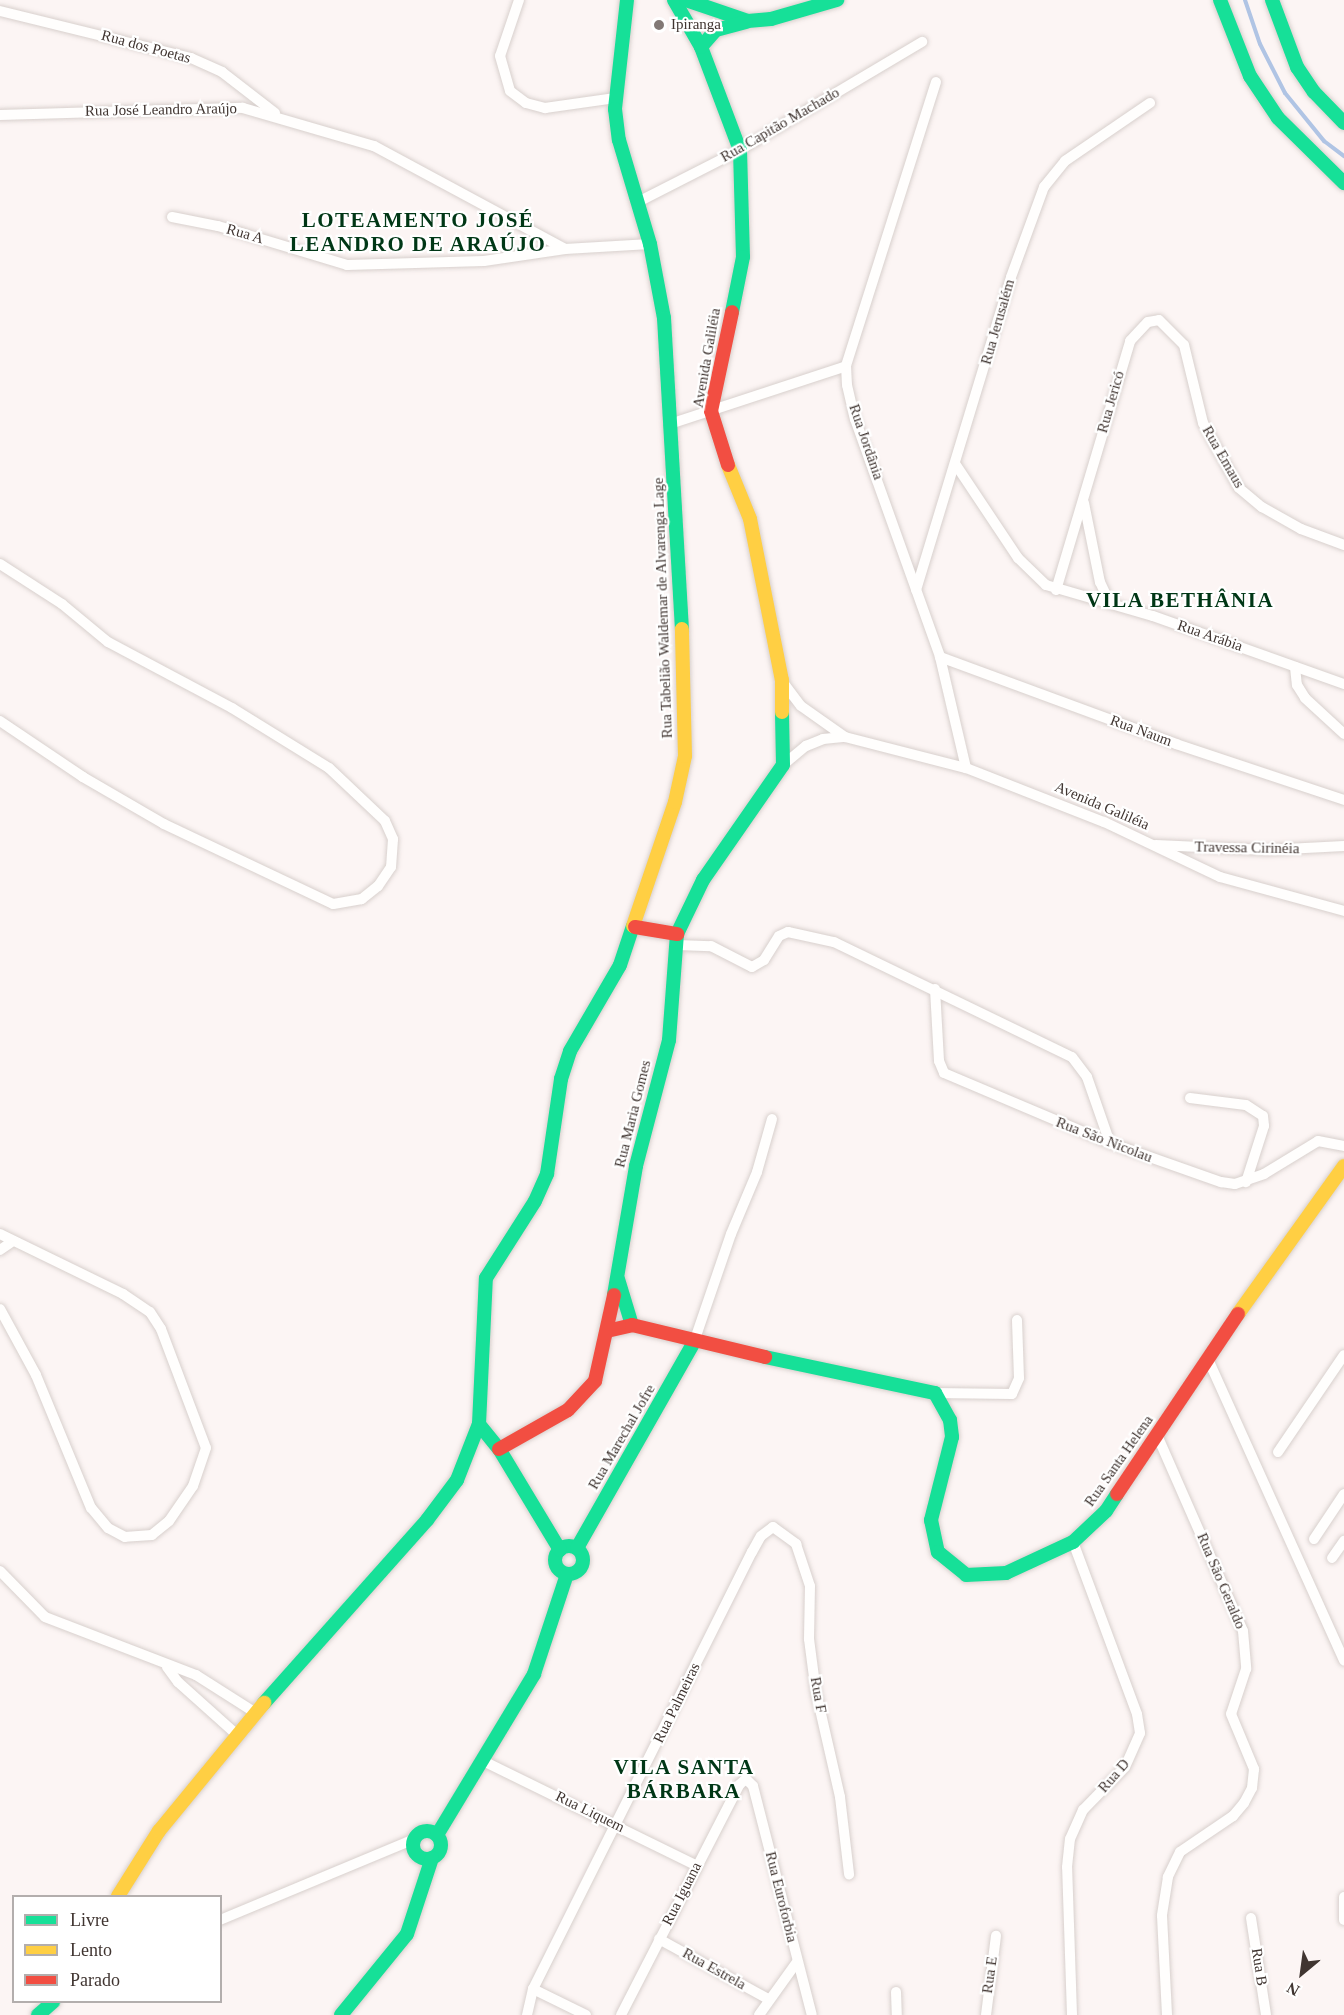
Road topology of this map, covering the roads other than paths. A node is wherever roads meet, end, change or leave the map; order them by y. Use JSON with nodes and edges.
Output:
{"nodes":[{"id":1,"x":519,"y":0,"type":"edge"},
{"id":2,"x":627,"y":0,"type":"edge"},
{"id":3,"x":674,"y":0,"type":"edge"},
{"id":4,"x":686,"y":0,"type":"edge"},
{"id":5,"x":837,"y":0,"type":"edge"},
{"id":6,"x":1220,"y":0,"type":"edge"},
{"id":7,"x":1272,"y":0,"type":"edge"},
{"id":8,"x":0,"y":11,"type":"edge"},
{"id":9,"x":748,"y":21,"type":"junction"},
{"id":10,"x":922,"y":42,"type":"dead end"},
{"id":11,"x":701,"y":46,"type":"junction"},
{"id":12,"x":936,"y":82,"type":"dead end"},
{"id":13,"x":615,"y":98,"type":"junction"},
{"id":14,"x":1149,"y":103,"type":"dead end"},
{"id":15,"x":0,"y":115,"type":"edge"},
{"id":16,"x":278,"y":116,"type":"junction"},
{"id":17,"x":1344,"y":123,"type":"edge"},
{"id":18,"x":740,"y":150,"type":"junction"},
{"id":19,"x":1344,"y":183,"type":"edge"},
{"id":20,"x":636,"y":203,"type":"junction"},
{"id":21,"x":171,"y":217,"type":"dead end"},
{"id":22,"x":650,"y":244,"type":"junction"},
{"id":23,"x":565,"y":249,"type":"junction"},
{"id":24,"x":1158,"y":320,"type":"joint"},
{"id":25,"x":846,"y":366,"type":"junction"},
{"id":26,"x":711,"y":411,"type":"junction"},
{"id":27,"x":670,"y":424,"type":"junction"},
{"id":28,"x":956,"y":465,"type":"junction"},
{"id":29,"x":1083,"y":500,"type":"junction"},
{"id":30,"x":1344,"y":545,"type":"edge"},
{"id":31,"x":0,"y":564,"type":"edge"},
{"id":32,"x":916,"y":590,"type":"junction"},
{"id":33,"x":1056,"y":590,"type":"junction"},
{"id":34,"x":1110,"y":603,"type":"junction"},
{"id":35,"x":940,"y":657,"type":"junction"},
{"id":36,"x":1295,"y":667,"type":"junction"},
{"id":37,"x":782,"y":680,"type":"junction"},
{"id":38,"x":1344,"y":684,"type":"edge"},
{"id":39,"x":0,"y":721,"type":"edge"},
{"id":40,"x":1344,"y":734,"type":"edge"},
{"id":41,"x":845,"y":737,"type":"junction"},
{"id":42,"x":783,"y":765,"type":"junction"},
{"id":43,"x":966,"y":768,"type":"junction"},
{"id":44,"x":1344,"y":800,"type":"edge"},
{"id":45,"x":1150,"y":844,"type":"junction"},
{"id":46,"x":1344,"y":846,"type":"edge"},
{"id":47,"x":1344,"y":911,"type":"edge"},
{"id":48,"x":635,"y":927,"type":"junction"},
{"id":49,"x":677,"y":940,"type":"junction"},
{"id":50,"x":935,"y":989,"type":"junction"},
{"id":51,"x":1190,"y":1098,"type":"dead end"},
{"id":52,"x":772,"y":1119,"type":"dead end"},
{"id":53,"x":1110,"y":1143,"type":"junction"},
{"id":54,"x":1344,"y":1146,"type":"edge"},
{"id":55,"x":1344,"y":1166,"type":"edge"},
{"id":56,"x":1246,"y":1182,"type":"junction"},
{"id":57,"x":0,"y":1234,"type":"edge"},
{"id":58,"x":13,"y":1241,"type":"junction"},
{"id":59,"x":0,"y":1250,"type":"edge"},
{"id":60,"x":616,"y":1274,"type":"junction"},
{"id":61,"x":0,"y":1309,"type":"edge"},
{"id":62,"x":1017,"y":1320,"type":"dead end"},
{"id":63,"x":632,"y":1325,"type":"junction"},
{"id":64,"x":607,"y":1331,"type":"junction"},
{"id":65,"x":694,"y":1342,"type":"junction"},
{"id":66,"x":1344,"y":1355,"type":"edge"},
{"id":67,"x":1207,"y":1357,"type":"junction"},
{"id":68,"x":935,"y":1393,"type":"junction"},
{"id":69,"x":479,"y":1424,"type":"junction"},
{"id":70,"x":1157,"y":1435,"type":"junction"},
{"id":71,"x":499,"y":1449,"type":"junction"},
{"id":72,"x":1278,"y":1452,"type":"dead end"},
{"id":73,"x":1344,"y":1494,"type":"edge"},
{"id":74,"x":773,"y":1527,"type":"joint"},
{"id":75,"x":1314,"y":1539,"type":"dead end"},
{"id":76,"x":1072,"y":1542,"type":"junction"},
{"id":77,"x":1344,"y":1542,"type":"edge"},
{"id":78,"x":577,"y":1548,"type":"junction"},
{"id":79,"x":560,"y":1550,"type":"junction"},
{"id":80,"x":1332,"y":1558,"type":"dead end"},
{"id":81,"x":0,"y":1571,"type":"edge"},
{"id":82,"x":567,"y":1574,"type":"junction"},
{"id":83,"x":1344,"y":1661,"type":"edge"},
{"id":84,"x":167,"y":1667,"type":"junction"},
{"id":85,"x":254,"y":1712,"type":"junction"},
{"id":86,"x":236,"y":1734,"type":"junction"},
{"id":87,"x":482,"y":1760,"type":"junction"},
{"id":88,"x":749,"y":1779,"type":"joint"},
{"id":89,"x":616,"y":1824,"type":"junction"},
{"id":90,"x":437,"y":1834,"type":"junction"},
{"id":91,"x":415,"y":1839,"type":"junction"},
{"id":92,"x":432,"y":1858,"type":"junction"},
{"id":93,"x":697,"y":1866,"type":"junction"},
{"id":94,"x":849,"y":1874,"type":"dead end"},
{"id":95,"x":119,"y":1895,"type":"edge"},
{"id":96,"x":1344,"y":1897,"type":"edge"},
{"id":97,"x":1251,"y":1918,"type":"dead end"},
{"id":98,"x":222,"y":1919,"type":"edge"},
{"id":99,"x":1344,"y":1920,"type":"edge"},
{"id":100,"x":996,"y":1936,"type":"dead end"},
{"id":101,"x":659,"y":1939,"type":"junction"},
{"id":102,"x":797,"y":1962,"type":"junction"},
{"id":103,"x":533,"y":1989,"type":"junction"},
{"id":104,"x":896,"y":1992,"type":"dead end"},
{"id":105,"x":768,"y":1999,"type":"junction"},
{"id":106,"x":51,"y":2003,"type":"edge"},
{"id":107,"x":38,"y":2015,"type":"edge"},
{"id":108,"x":341,"y":2015,"type":"edge"},
{"id":109,"x":527,"y":2015,"type":"edge"},
{"id":110,"x":586,"y":2015,"type":"edge"},
{"id":111,"x":621,"y":2015,"type":"edge"},
{"id":112,"x":759,"y":2015,"type":"edge"},
{"id":113,"x":812,"y":2015,"type":"edge"},
{"id":114,"x":897,"y":2015,"type":"edge"},
{"id":115,"x":986,"y":2015,"type":"edge"},
{"id":116,"x":1072,"y":2015,"type":"edge"},
{"id":117,"x":1167,"y":2015,"type":"edge"},
{"id":118,"x":1266,"y":2015,"type":"edge"}],
"edges":[{"from":1,"to":13,"type":"street"},
{"from":2,"to":13,"type":"street","name":"Rua Tabelião Waldemar de Alvarenga Lage"},
{"from":3,"to":11,"type":"street","name":"Avenida Galiléia"},
{"from":4,"to":9,"type":"street"},
{"from":5,"to":9,"type":"street"},
{"from":6,"to":19,"type":"street"},
{"from":7,"to":17,"type":"street"},
{"from":8,"to":16,"type":"street","name":"Rua dos Poetas"},
{"from":9,"to":11,"type":"street"},
{"from":10,"to":18,"type":"street","name":"Rua Capitão Machado"},
{"from":11,"to":18,"type":"street","name":"Avenida Galiléia"},
{"from":12,"to":25,"type":"street","name":"Rua Jordânia"},
{"from":13,"to":20,"type":"street","name":"Rua Tabelião Waldemar de Alvarenga Lage"},
{"from":14,"to":28,"type":"street","name":"Rua Jerusalém"},
{"from":15,"to":16,"type":"street","name":"Rua José Leandro Araújo"},
{"from":16,"to":23,"type":"street","name":"Rua José Leandro Araújo"},
{"from":18,"to":20,"type":"street","name":"Rua Capitão Machado"},
{"from":18,"to":26,"type":"street","name":"Avenida Galiléia"},
{"from":20,"to":22,"type":"street","name":"Rua Tabelião Waldemar de Alvarenga Lage"},
{"from":21,"to":23,"type":"street","name":"Rua A"},
{"from":22,"to":23,"type":"street"},
{"from":22,"to":27,"type":"street","name":"Rua Tabelião Waldemar de Alvarenga Lage"},
{"from":24,"to":29,"type":"street","name":"Rua Jericó"},
{"from":24,"to":30,"type":"street","name":"Rua Emaus"},
{"from":25,"to":26,"type":"street"},
{"from":25,"to":32,"type":"street","name":"Rua Jordânia"},
{"from":26,"to":27,"type":"street"},
{"from":26,"to":37,"type":"street","name":"Avenida Galiléia"},
{"from":27,"to":48,"type":"street","name":"Rua Tabelião Waldemar de Alvarenga Lage"},
{"from":28,"to":32,"type":"street","name":"Rua Jerusalém"},
{"from":28,"to":33,"type":"street","name":"Rua Arábia"},
{"from":29,"to":33,"type":"street","name":"Rua Jericó"},
{"from":29,"to":34,"type":"street","name":"Rua Jericó"},
{"from":31,"to":39,"type":"street"},
{"from":32,"to":35,"type":"street","name":"Rua Jordânia"},
{"from":33,"to":34,"type":"street","name":"Rua Arábia"},
{"from":34,"to":36,"type":"street","name":"Rua Arábia"},
{"from":35,"to":43,"type":"street","name":"Rua Jordânia"},
{"from":35,"to":44,"type":"street","name":"Rua Naum"},
{"from":36,"to":38,"type":"street","name":"Rua Arábia"},
{"from":36,"to":40,"type":"street"},
{"from":37,"to":41,"type":"street"},
{"from":37,"to":42,"type":"street","name":"Avenida Galiléia"},
{"from":41,"to":42,"type":"street"},
{"from":41,"to":43,"type":"street","name":"Avenida Galiléia"},
{"from":42,"to":49,"type":"street","name":"Rua Maria Gomes"},
{"from":43,"to":45,"type":"street","name":"Avenida Galiléia"},
{"from":45,"to":46,"type":"street","name":"Travessa Cirinéia"},
{"from":45,"to":47,"type":"street","name":"Avenida Galiléia"},
{"from":48,"to":49,"type":"street"},
{"from":48,"to":69,"type":"street","name":"Rua Tabelião Waldemar de Alvarenga Lage"},
{"from":49,"to":50,"type":"street"},
{"from":49,"to":60,"type":"street","name":"Rua Maria Gomes"},
{"from":50,"to":53,"type":"street"},
{"from":50,"to":53,"type":"street","name":"Rua São Nicolau"},
{"from":51,"to":56,"type":"street"},
{"from":52,"to":65,"type":"street"},
{"from":53,"to":56,"type":"street","name":"Rua São Nicolau"},
{"from":54,"to":56,"type":"street"},
{"from":55,"to":67,"type":"street","name":"Rua Santa Helena"},
{"from":57,"to":58,"type":"street"},
{"from":58,"to":59,"type":"street"},
{"from":58,"to":61,"type":"street"},
{"from":60,"to":63,"type":"street"},
{"from":60,"to":64,"type":"street","name":"Rua Maria Gomes"},
{"from":62,"to":68,"type":"street"},
{"from":63,"to":64,"type":"street"},
{"from":63,"to":65,"type":"street"},
{"from":64,"to":71,"type":"street","name":"Rua Maria Gomes"},
{"from":65,"to":68,"type":"street"},
{"from":65,"to":78,"type":"street","name":"Rua Marechal Jofre"},
{"from":66,"to":72,"type":"street"},
{"from":67,"to":70,"type":"street","name":"Rua Santa Helena"},
{"from":67,"to":83,"type":"street"},
{"from":68,"to":76,"type":"street","name":"Rua Santa Helena"},
{"from":69,"to":71,"type":"street"},
{"from":69,"to":85,"type":"street","name":"Rua Tabelião Waldemar de Alvarenga Lage"},
{"from":70,"to":76,"type":"street","name":"Rua Santa Helena"},
{"from":70,"to":117,"type":"street","name":"Rua São Geraldo"},
{"from":71,"to":79,"type":"street"},
{"from":73,"to":75,"type":"street"},
{"from":74,"to":89,"type":"street","name":"Rua Palmeiras"},
{"from":74,"to":94,"type":"street","name":"Rua F"},
{"from":76,"to":116,"type":"street","name":"Rua D"},
{"from":77,"to":80,"type":"street"},
{"from":78,"to":79,"type":"street"},
{"from":78,"to":82,"type":"street"},
{"from":79,"to":82,"type":"street"},
{"from":81,"to":84,"type":"street"},
{"from":82,"to":87,"type":"street"},
{"from":84,"to":85,"type":"street"},
{"from":84,"to":86,"type":"street"},
{"from":85,"to":86,"type":"street","name":"Rua Tabelião Waldemar de Alvarenga Lage"},
{"from":86,"to":95,"type":"street","name":"Rua Tabelião Waldemar de Alvarenga Lage"},
{"from":87,"to":89,"type":"street","name":"Rua Liquem"},
{"from":87,"to":90,"type":"street"},
{"from":88,"to":93,"type":"street","name":"Rua Iguana"},
{"from":88,"to":102,"type":"street","name":"Rua Euroforbia"},
{"from":89,"to":93,"type":"street","name":"Rua Liquem"},
{"from":89,"to":103,"type":"street","name":"Rua Palmeiras"},
{"from":90,"to":91,"type":"street"},
{"from":90,"to":92,"type":"street"},
{"from":91,"to":92,"type":"street"},
{"from":91,"to":98,"type":"street"},
{"from":92,"to":108,"type":"street"},
{"from":93,"to":101,"type":"street","name":"Rua Iguana"},
{"from":96,"to":99,"type":"street"},
{"from":97,"to":118,"type":"street","name":"Rua B"},
{"from":100,"to":115,"type":"street","name":"Rua E"},
{"from":101,"to":105,"type":"street","name":"Rua Estrela"},
{"from":101,"to":111,"type":"street","name":"Rua Iguana"},
{"from":102,"to":105,"type":"street"},
{"from":102,"to":113,"type":"street","name":"Rua Euroforbia"},
{"from":103,"to":109,"type":"street","name":"Rua Palmeiras"},
{"from":103,"to":110,"type":"street"},
{"from":104,"to":114,"type":"street"},
{"from":105,"to":112,"type":"street"},
{"from":106,"to":107,"type":"street"}]}
